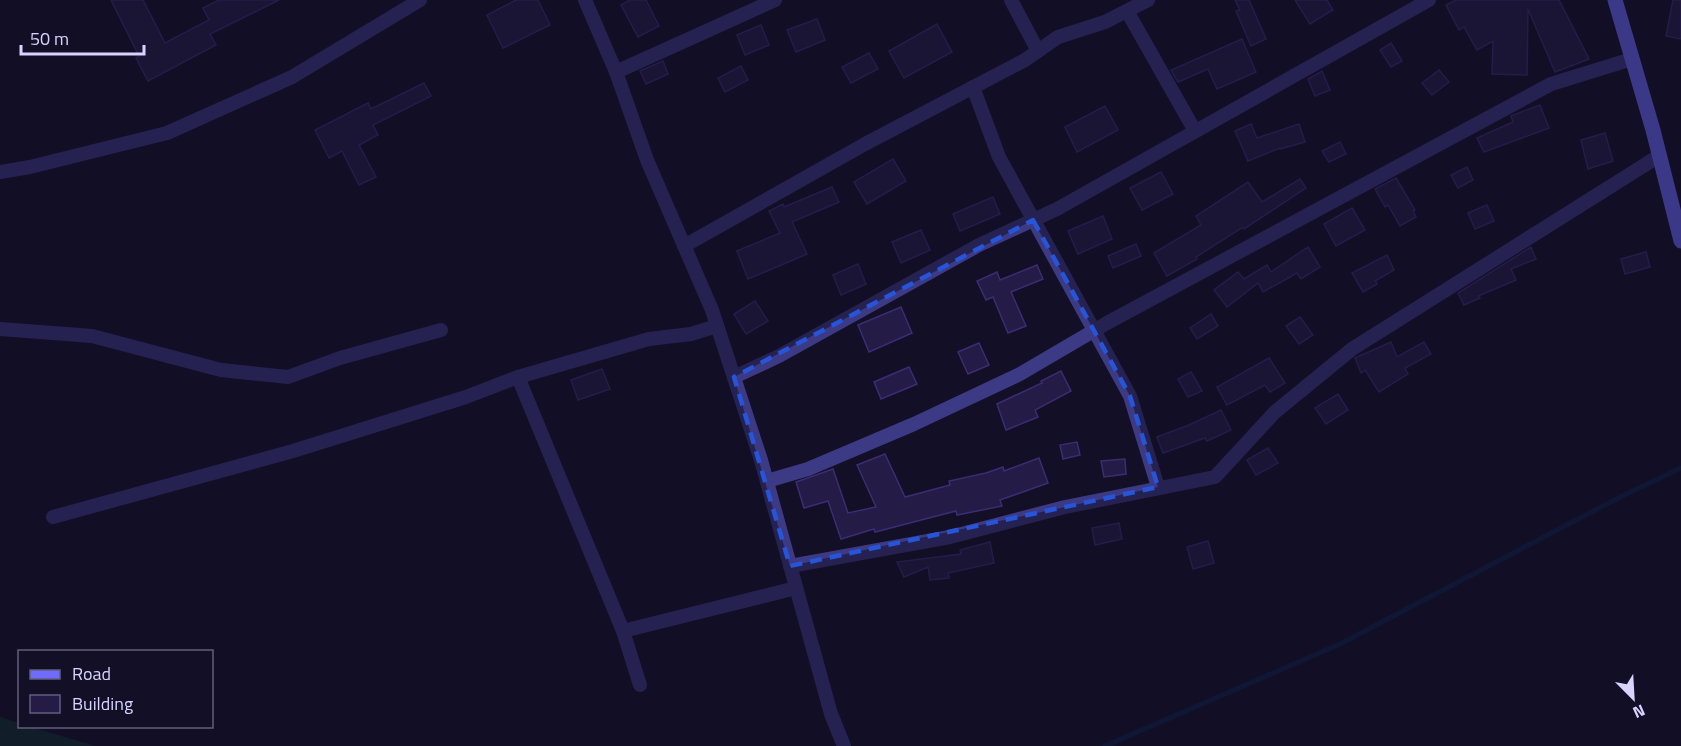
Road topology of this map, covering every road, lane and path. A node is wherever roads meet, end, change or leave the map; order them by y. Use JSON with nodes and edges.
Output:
{"nodes":[{"id":1,"x":420,"y":0,"type":"edge"},
{"id":2,"x":585,"y":0,"type":"edge"},
{"id":3,"x":775,"y":0,"type":"edge"},
{"id":4,"x":1011,"y":0,"type":"edge"},
{"id":5,"x":1148,"y":0,"type":"edge"},
{"id":6,"x":1429,"y":0,"type":"edge"},
{"id":7,"x":1615,"y":0,"type":"edge"},
{"id":8,"x":1127,"y":11,"type":"junction"},
{"id":9,"x":1038,"y":51,"type":"junction"},
{"id":10,"x":1632,"y":59,"type":"junction"},
{"id":11,"x":616,"y":72,"type":"junction"},
{"id":12,"x":973,"y":87,"type":"junction"},
{"id":13,"x":1195,"y":131,"type":"junction"},
{"id":14,"x":1659,"y":156,"type":"junction"},
{"id":15,"x":0,"y":172,"type":"edge"},
{"id":16,"x":1033,"y":220,"type":"junction"},
{"id":17,"x":1681,"y":241,"type":"edge"},
{"id":18,"x":684,"y":246,"type":"junction"},
{"id":19,"x":717,"y":326,"type":"junction"},
{"id":20,"x":0,"y":329,"type":"edge"},
{"id":21,"x":441,"y":330,"type":"dead end"},
{"id":22,"x":1094,"y":331,"type":"junction"},
{"id":23,"x":518,"y":377,"type":"junction"},
{"id":24,"x":734,"y":377,"type":"junction"},
{"id":25,"x":767,"y":481,"type":"junction"},
{"id":26,"x":1158,"y":488,"type":"junction"},
{"id":27,"x":53,"y":517,"type":"dead end"},
{"id":28,"x":790,"y":566,"type":"junction"},
{"id":29,"x":796,"y":588,"type":"junction"},
{"id":30,"x":623,"y":631,"type":"junction"},
{"id":31,"x":640,"y":685,"type":"dead end"},
{"id":32,"x":844,"y":746,"type":"edge"}],
"edges":[{"from":1,"to":15,"type":"street"},
{"from":2,"to":11,"type":"street"},
{"from":3,"to":11,"type":"street"},
{"from":4,"to":9,"type":"street"},
{"from":5,"to":8,"type":"street"},
{"from":6,"to":13,"type":"street"},
{"from":7,"to":10,"type":"street"},
{"from":8,"to":9,"type":"street"},
{"from":8,"to":13,"type":"street"},
{"from":9,"to":12,"type":"street"},
{"from":10,"to":14,"type":"street"},
{"from":10,"to":22,"type":"street"},
{"from":11,"to":18,"type":"street"},
{"from":12,"to":16,"type":"street"},
{"from":12,"to":18,"type":"street"},
{"from":13,"to":16,"type":"street"},
{"from":14,"to":17,"type":"street"},
{"from":14,"to":26,"type":"street"},
{"from":16,"to":22,"type":"street"},
{"from":16,"to":24,"type":"street"},
{"from":18,"to":19,"type":"street"},
{"from":19,"to":23,"type":"street"},
{"from":19,"to":24,"type":"street"},
{"from":20,"to":21,"type":"street"},
{"from":22,"to":25,"type":"street"},
{"from":22,"to":26,"type":"street"},
{"from":23,"to":27,"type":"street"},
{"from":23,"to":30,"type":"street"},
{"from":24,"to":25,"type":"street"},
{"from":25,"to":28,"type":"street"},
{"from":26,"to":28,"type":"street"},
{"from":28,"to":29,"type":"street"},
{"from":29,"to":30,"type":"street"},
{"from":29,"to":32,"type":"street"},
{"from":30,"to":31,"type":"street"}]}
